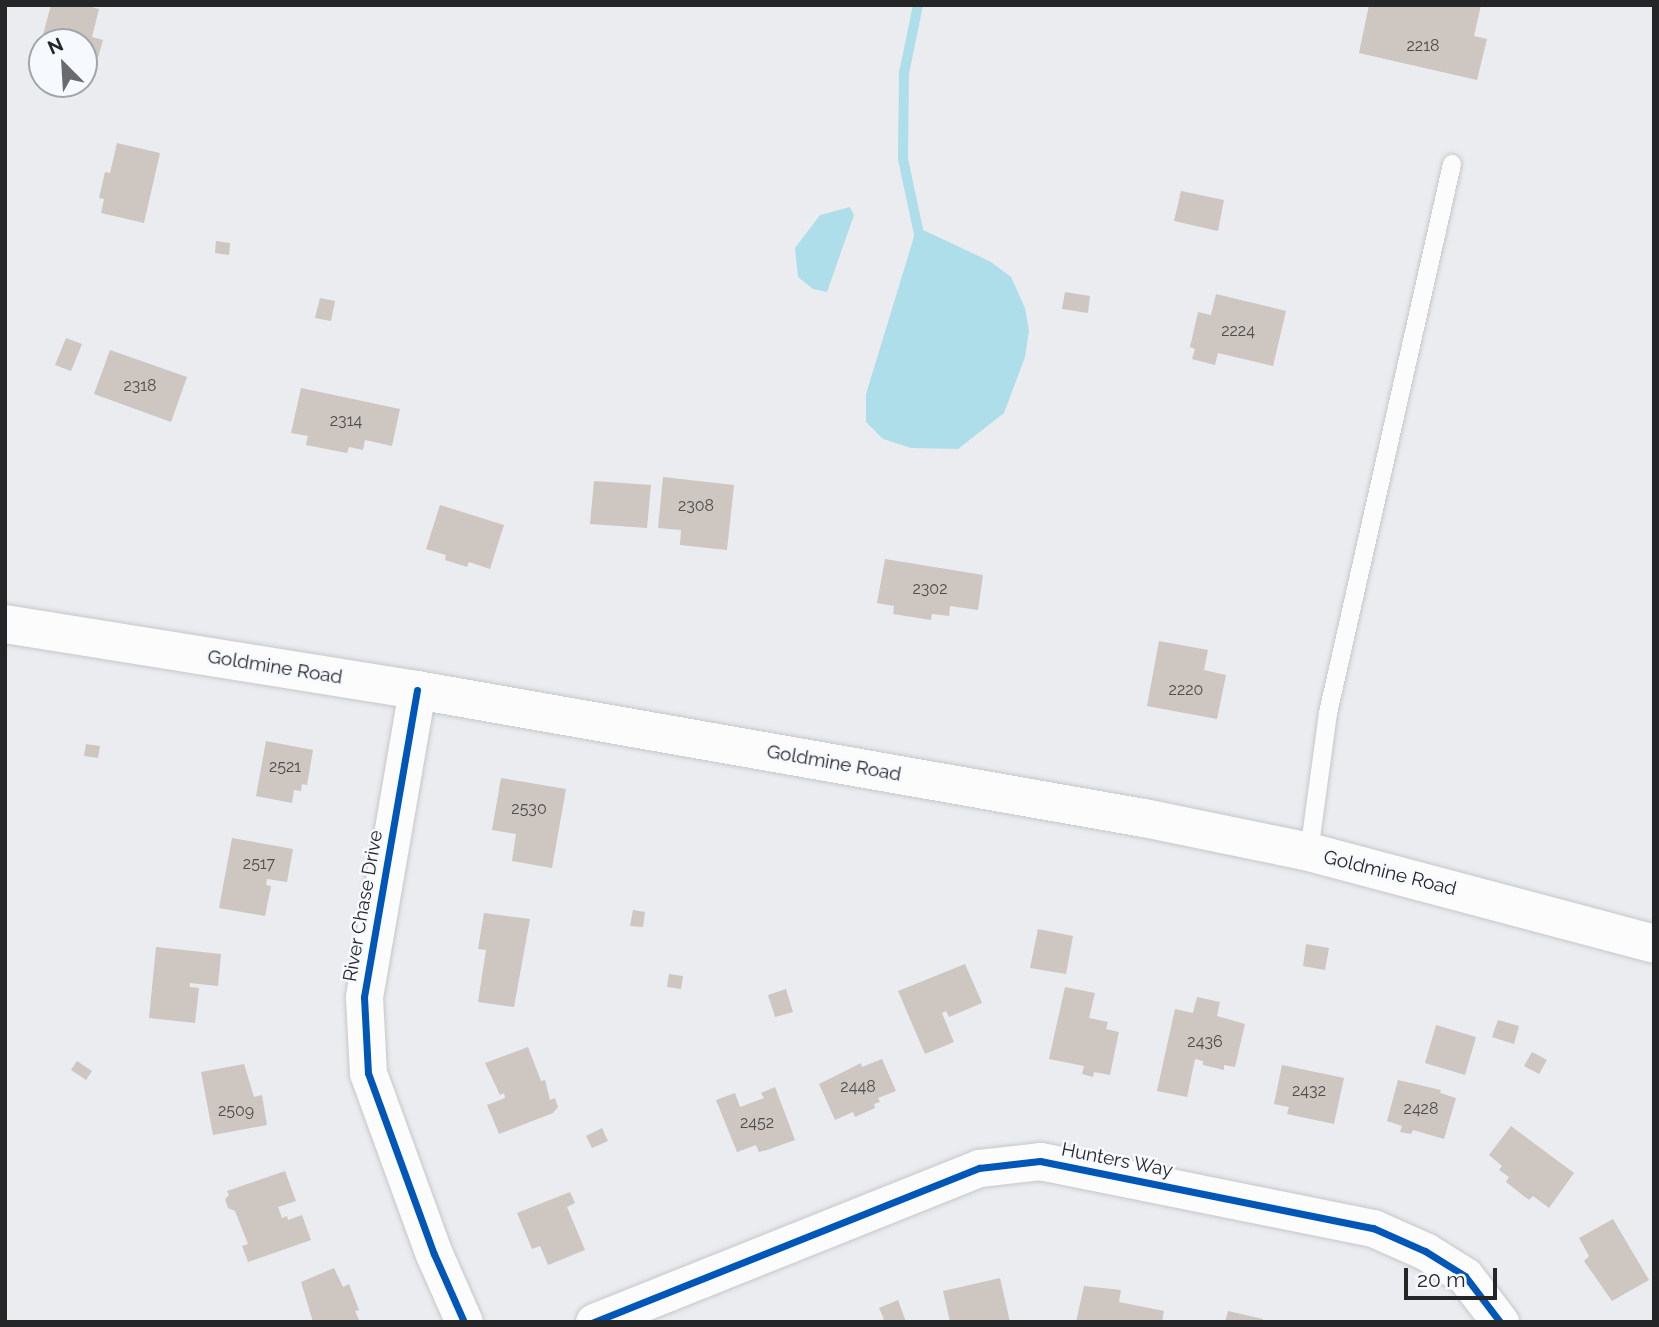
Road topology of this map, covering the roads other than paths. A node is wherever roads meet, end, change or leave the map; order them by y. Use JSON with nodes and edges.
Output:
{"nodes":[{"id":1,"x":1452,"y":164,"type":"dead end"},
{"id":2,"x":5,"y":624,"type":"edge"},
{"id":3,"x":417,"y":690,"type":"junction"},
{"id":4,"x":1309,"y":852,"type":"junction"},
{"id":5,"x":1654,"y":944,"type":"edge"},
{"id":6,"x":464,"y":1322,"type":"edge"},
{"id":7,"x":594,"y":1322,"type":"edge"},
{"id":8,"x":1500,"y":1322,"type":"edge"}],
"edges":[{"from":1,"to":4,"type":"lane"},
{"from":2,"to":3,"type":"main road","name":"Goldmine Road"},
{"from":3,"to":4,"type":"main road","name":"Goldmine Road"},
{"from":3,"to":6,"type":"street","name":"River Chase Drive"},
{"from":4,"to":5,"type":"main road","name":"Goldmine Road"},
{"from":7,"to":8,"type":"street","name":"Hunters Way"}]}
